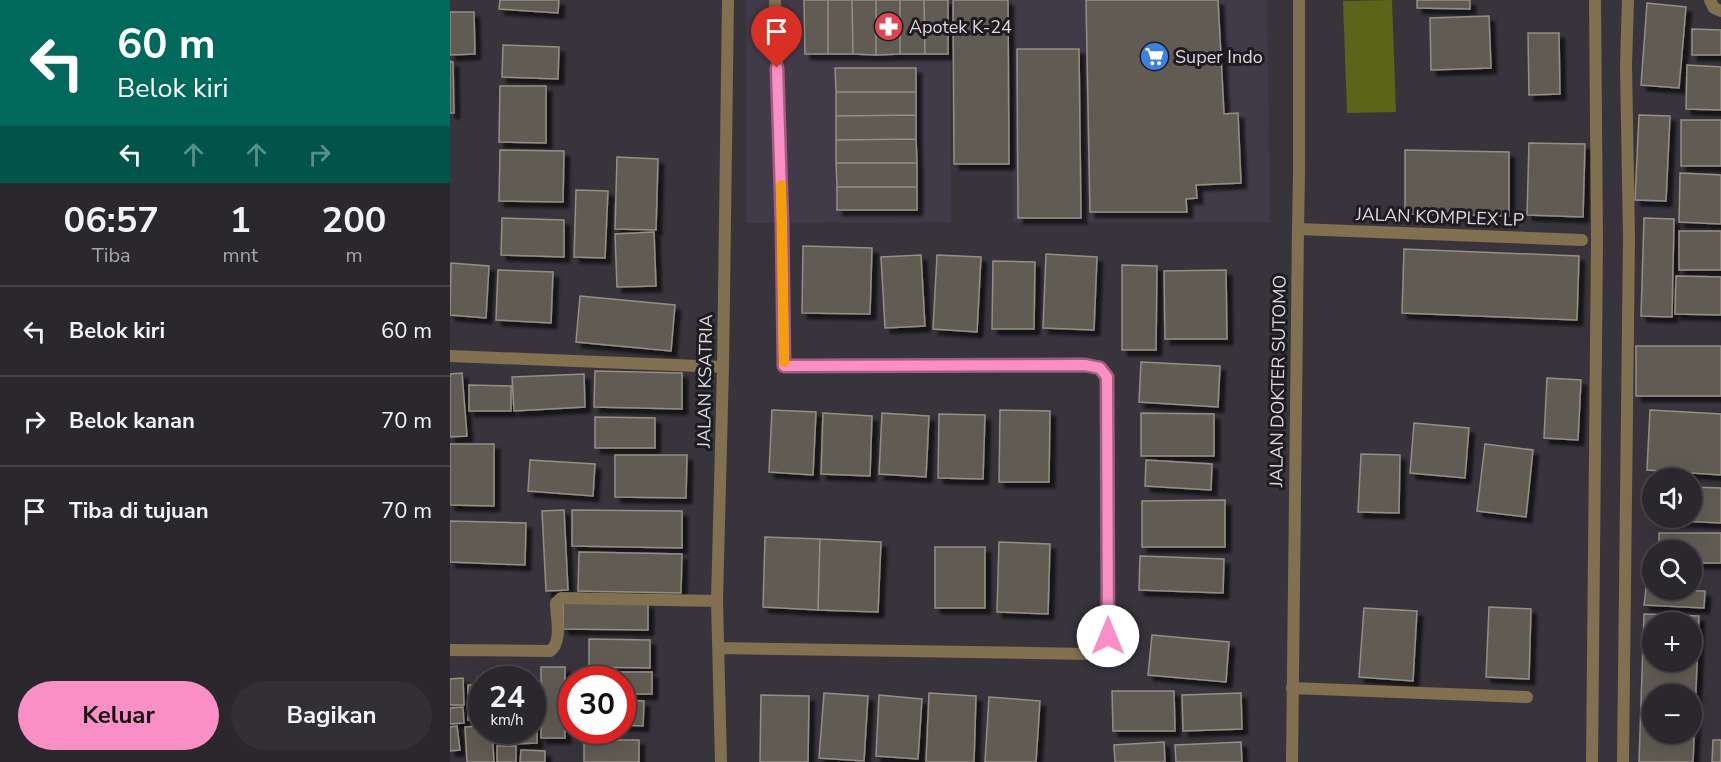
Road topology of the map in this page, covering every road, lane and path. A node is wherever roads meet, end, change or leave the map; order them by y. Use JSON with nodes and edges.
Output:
{"nodes":[{"id":1,"x":728,"y":0,"type":"edge"},
{"id":2,"x":775,"y":0,"type":"edge"},
{"id":3,"x":1299,"y":0,"type":"edge"},
{"id":4,"x":1595,"y":0,"type":"edge"},
{"id":5,"x":1628,"y":0,"type":"edge"},
{"id":6,"x":1710,"y":0,"type":"edge"},
{"id":7,"x":1721,"y":11,"type":"edge"},
{"id":8,"x":1298,"y":229,"type":"junction"},
{"id":9,"x":1581,"y":240,"type":"dead end"},
{"id":10,"x":450,"y":356,"type":"edge"},
{"id":11,"x":723,"y":367,"type":"junction"},
{"id":12,"x":717,"y":601,"type":"junction"},
{"id":13,"x":720,"y":648,"type":"junction"},
{"id":14,"x":450,"y":650,"type":"edge"},
{"id":15,"x":1292,"y":688,"type":"junction"},
{"id":16,"x":1527,"y":697,"type":"dead end"},
{"id":17,"x":721,"y":762,"type":"edge"},
{"id":18,"x":1292,"y":762,"type":"edge"},
{"id":19,"x":1592,"y":762,"type":"edge"},
{"id":20,"x":1623,"y":762,"type":"edge"}],
"edges":[{"from":1,"to":11,"type":"street","name":"JALAN KSATRIA"},
{"from":2,"to":13,"type":"street"},
{"from":3,"to":8,"type":"street","name":"JALAN DOKTER SUTOMO"},
{"from":4,"to":19,"type":"street"},
{"from":5,"to":20,"type":"street"},
{"from":6,"to":7,"type":"street"},
{"from":8,"to":9,"type":"street","name":"JALAN KOMPLEX LP"},
{"from":8,"to":15,"type":"street","name":"JALAN DOKTER SUTOMO"},
{"from":10,"to":11,"type":"street"},
{"from":11,"to":12,"type":"street","name":"JALAN KSATRIA"},
{"from":12,"to":13,"type":"street","name":"JALAN KSATRIA"},
{"from":12,"to":14,"type":"street"},
{"from":13,"to":17,"type":"street","name":"JALAN KSATRIA"},
{"from":15,"to":16,"type":"street"},
{"from":15,"to":18,"type":"street","name":"JALAN DOKTER SUTOMO"}]}
